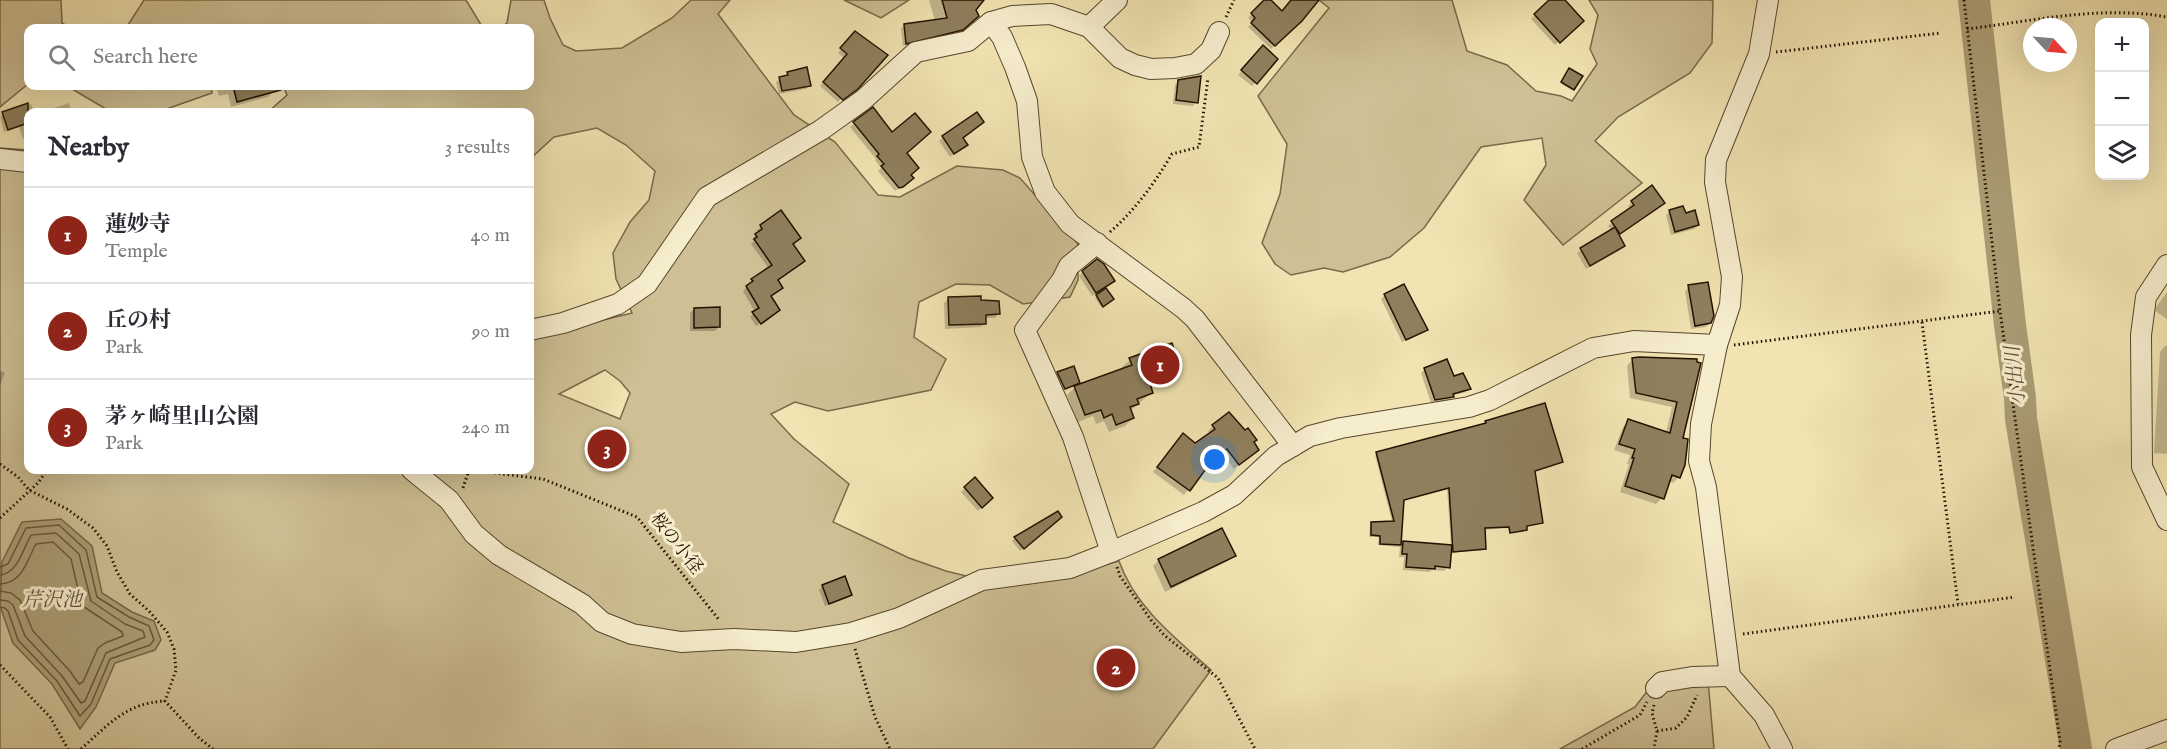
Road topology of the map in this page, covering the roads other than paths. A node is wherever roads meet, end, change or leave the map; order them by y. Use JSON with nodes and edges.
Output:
{"nodes":[{"id":1,"x":1117,"y":0,"type":"edge"},
{"id":2,"x":1768,"y":0,"type":"edge"},
{"id":3,"x":990,"y":22,"type":"junction"},
{"id":4,"x":1089,"y":27,"type":"junction"},
{"id":5,"x":1215,"y":41,"type":"road end"},
{"id":6,"x":1097,"y":243,"type":"junction"},
{"id":7,"x":2167,"y":265,"type":"edge"},
{"id":8,"x":534,"y":329,"type":"edge"},
{"id":9,"x":1718,"y":345,"type":"junction"},
{"id":10,"x":1293,"y":446,"type":"junction"},
{"id":11,"x":417,"y":474,"type":"edge"},
{"id":12,"x":2167,"y":520,"type":"edge"},
{"id":13,"x":1111,"y":552,"type":"junction"},
{"id":14,"x":1730,"y":676,"type":"junction"},
{"id":15,"x":1656,"y":688,"type":"road end"},
{"id":16,"x":2167,"y":730,"type":"edge"},
{"id":17,"x":1782,"y":749,"type":"edge"},
{"id":18,"x":2116,"y":749,"type":"edge"}],
"edges":[{"from":1,"to":4,"type":"street"},
{"from":2,"to":9,"type":"street"},
{"from":3,"to":4,"type":"street"},
{"from":3,"to":6,"type":"street"},
{"from":3,"to":8,"type":"street"},
{"from":4,"to":5,"type":"street"},
{"from":6,"to":10,"type":"street"},
{"from":6,"to":13,"type":"street"},
{"from":7,"to":12,"type":"street"},
{"from":9,"to":10,"type":"street"},
{"from":9,"to":14,"type":"street"},
{"from":10,"to":13,"type":"street"},
{"from":11,"to":13,"type":"street"},
{"from":14,"to":15,"type":"street"},
{"from":14,"to":17,"type":"street"},
{"from":16,"to":18,"type":"street"}]}
